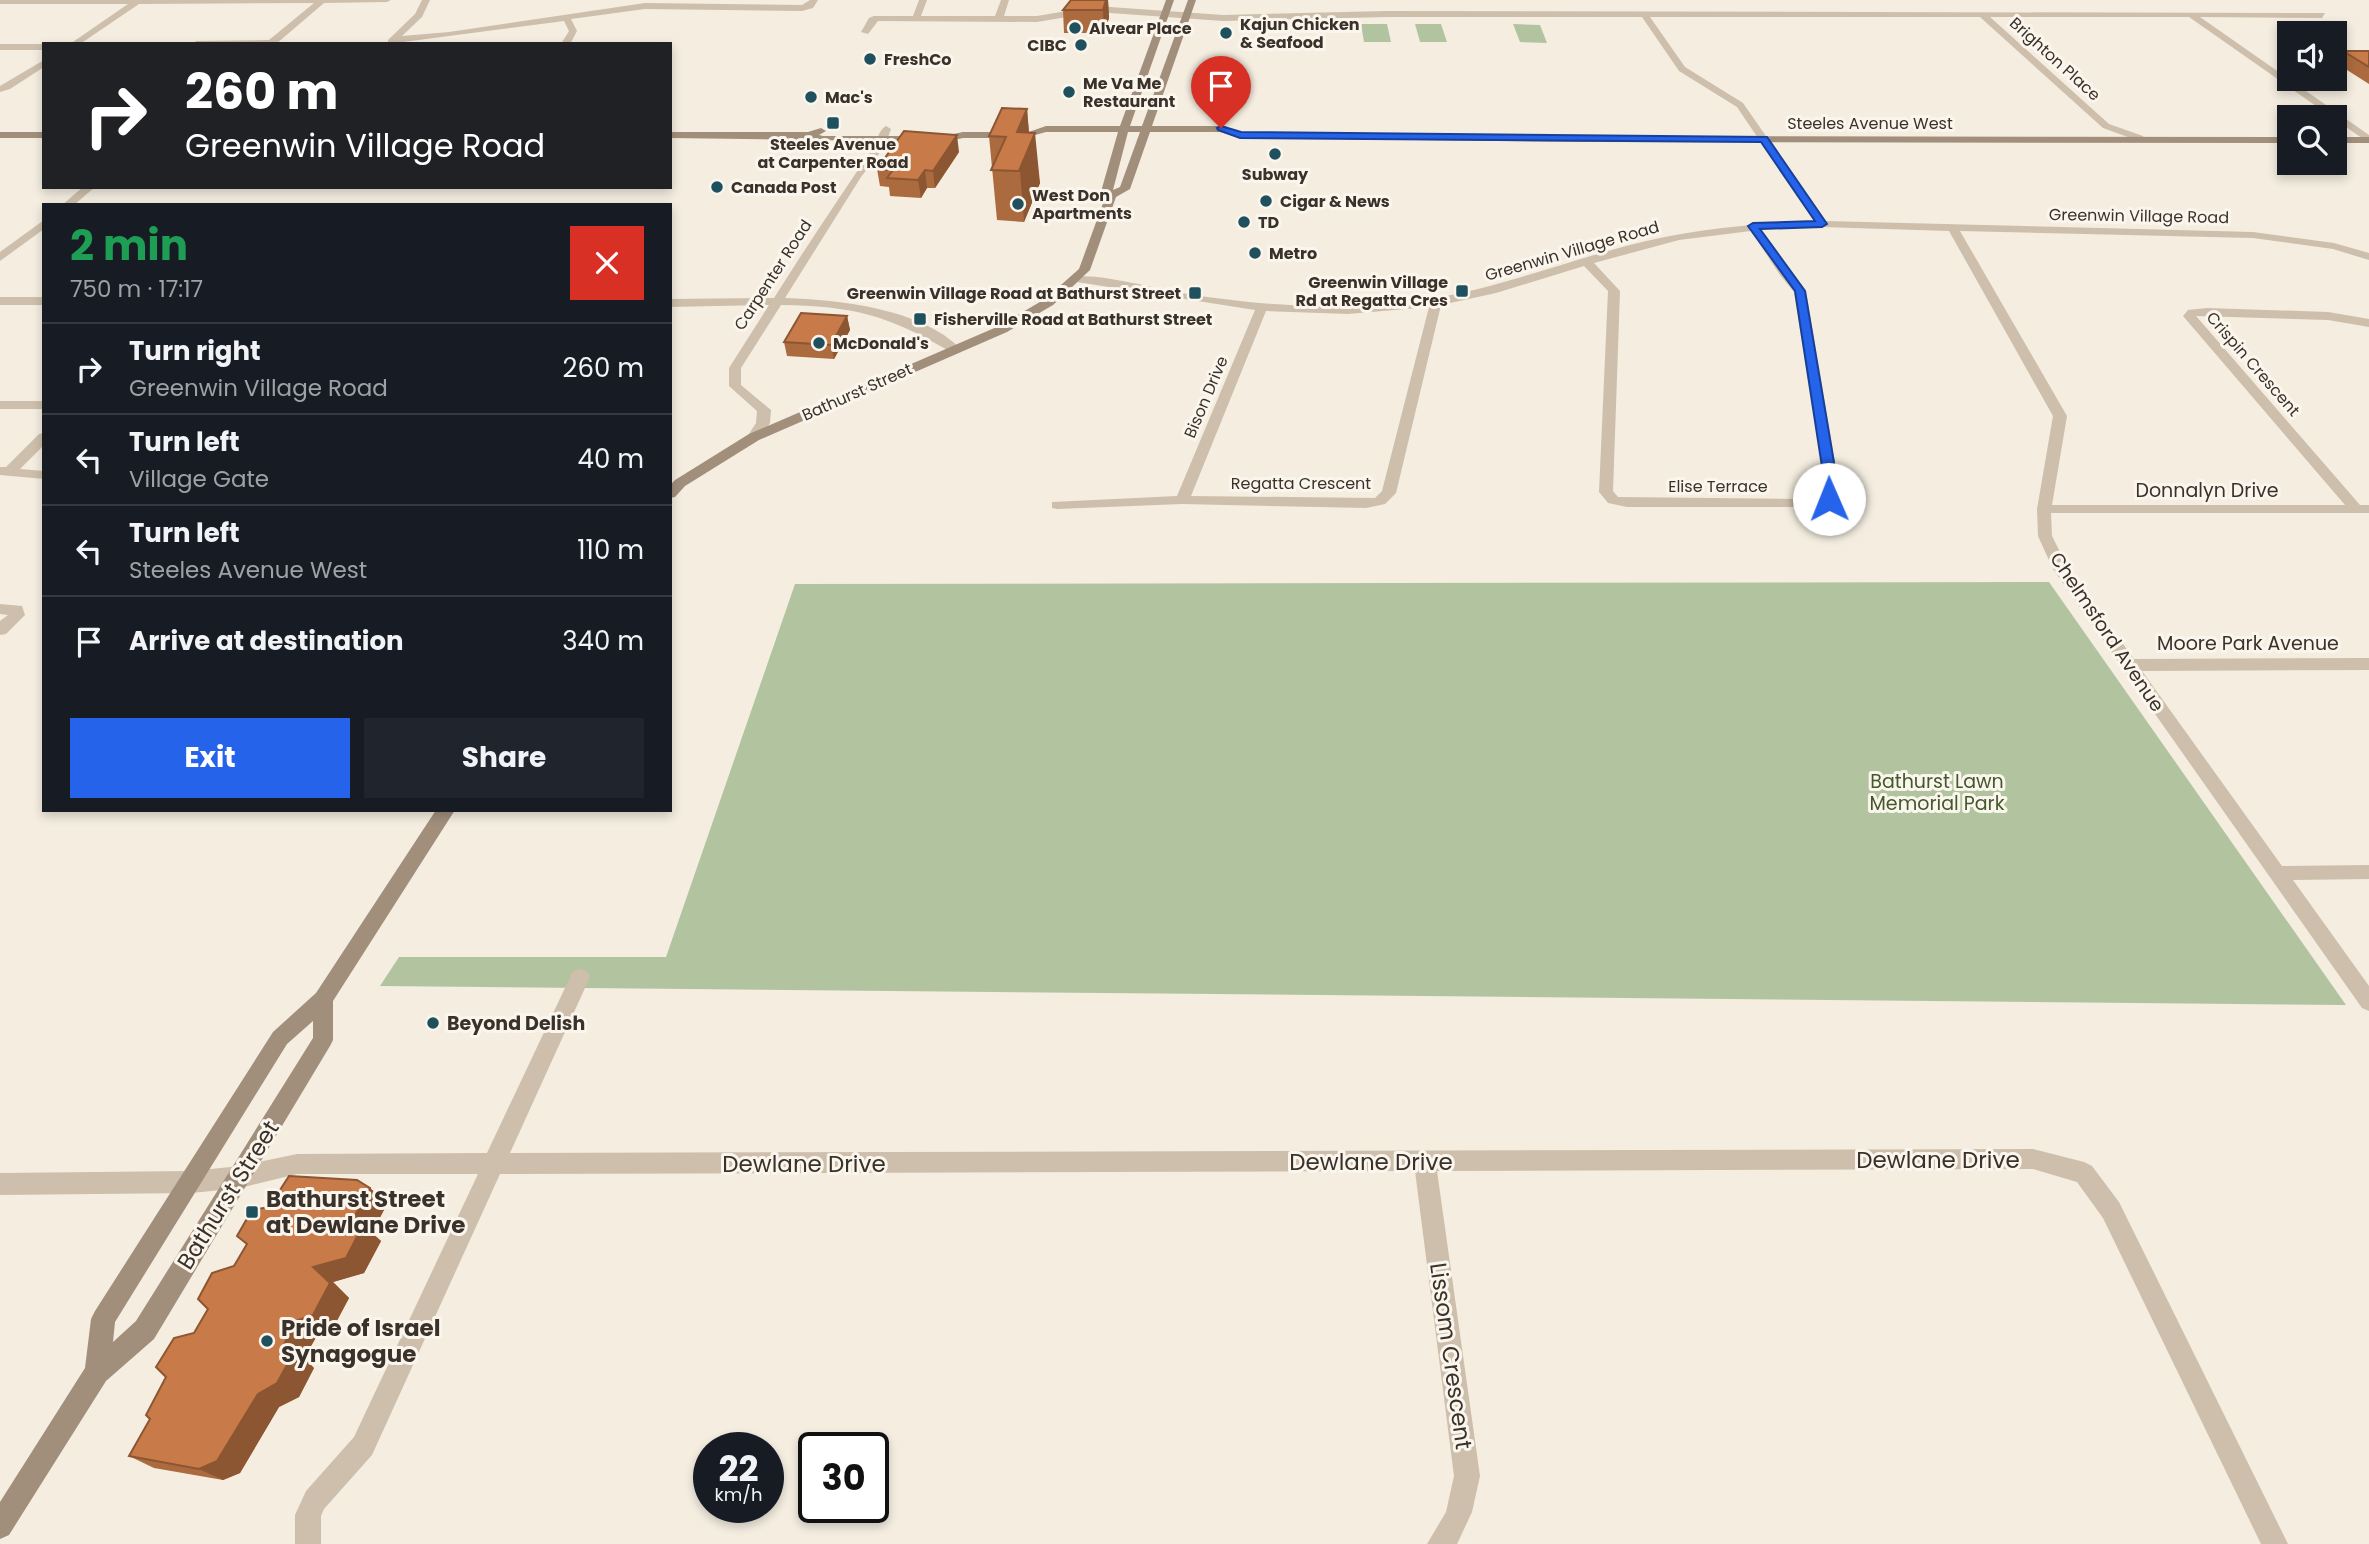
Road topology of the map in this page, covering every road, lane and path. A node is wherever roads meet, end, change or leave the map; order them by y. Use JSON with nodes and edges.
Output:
{"nodes":[{"id":1,"x":387,"y":0,"type":"edge"},
{"id":2,"x":426,"y":0,"type":"edge"},
{"id":3,"x":814,"y":0,"type":"edge"},
{"id":4,"x":923,"y":0,"type":"edge"},
{"id":5,"x":1005,"y":0,"type":"edge"},
{"id":6,"x":1170,"y":0,"type":"edge"},
{"id":7,"x":1192,"y":0,"type":"edge"},
{"id":8,"x":137,"y":1,"type":"edge"},
{"id":9,"x":322,"y":1,"type":"edge"},
{"id":10,"x":0,"y":2,"type":"edge"},
{"id":11,"x":697,"y":3,"type":"edge"},
{"id":12,"x":1165,"y":13,"type":"junction"},
{"id":13,"x":1187,"y":13,"type":"junction"},
{"id":14,"x":1644,"y":14,"type":"junction"},
{"id":15,"x":1983,"y":15,"type":"junction"},
{"id":16,"x":2192,"y":15,"type":"junction"},
{"id":17,"x":2322,"y":15,"type":"dead end"},
{"id":18,"x":566,"y":17,"type":"junction"},
{"id":19,"x":916,"y":18,"type":"junction"},
{"id":20,"x":999,"y":18,"type":"junction"},
{"id":21,"x":866,"y":32,"type":"dead end"},
{"id":22,"x":391,"y":41,"type":"edge"},
{"id":23,"x":77,"y":42,"type":"edge"},
{"id":24,"x":271,"y":42,"type":"edge"},
{"id":25,"x":566,"y":42,"type":"edge"},
{"id":26,"x":0,"y":47,"type":"edge"},
{"id":27,"x":42,"y":47,"type":"edge"},
{"id":28,"x":42,"y":65,"type":"edge"},
{"id":29,"x":0,"y":89,"type":"edge"},
{"id":30,"x":2106,"y":126,"type":"junction"},
{"id":31,"x":1124,"y":129,"type":"junction"},
{"id":32,"x":1146,"y":129,"type":"junction"},
{"id":33,"x":885,"y":134,"type":"junction"},
{"id":34,"x":0,"y":135,"type":"edge"},
{"id":35,"x":42,"y":135,"type":"edge"},
{"id":36,"x":672,"y":135,"type":"edge"},
{"id":37,"x":1028,"y":135,"type":"junction"},
{"id":38,"x":1240,"y":135,"type":"junction"},
{"id":39,"x":2083,"y":138,"type":"junction"},
{"id":40,"x":2138,"y":138,"type":"junction"},
{"id":41,"x":1764,"y":139,"type":"junction"},
{"id":42,"x":1120,"y":140,"type":"junction"},
{"id":43,"x":2277,"y":140,"type":"edge"},
{"id":44,"x":2347,"y":140,"type":"edge"},
{"id":45,"x":2369,"y":140,"type":"edge"},
{"id":46,"x":1142,"y":141,"type":"junction"},
{"id":47,"x":87,"y":189,"type":"edge"},
{"id":48,"x":1111,"y":195,"type":"junction"},
{"id":49,"x":70,"y":203,"type":"edge"},
{"id":50,"x":1822,"y":224,"type":"junction"},
{"id":51,"x":42,"y":225,"type":"edge"},
{"id":52,"x":1753,"y":226,"type":"junction"},
{"id":53,"x":1952,"y":227,"type":"junction"},
{"id":54,"x":2369,"y":257,"type":"edge"},
{"id":55,"x":0,"y":258,"type":"edge"},
{"id":56,"x":1585,"y":261,"type":"junction"},
{"id":57,"x":1077,"y":279,"type":"junction"},
{"id":58,"x":0,"y":301,"type":"edge"},
{"id":59,"x":42,"y":301,"type":"edge"},
{"id":60,"x":672,"y":303,"type":"edge"},
{"id":61,"x":776,"y":303,"type":"junction"},
{"id":62,"x":1436,"y":303,"type":"junction"},
{"id":63,"x":1262,"y":307,"type":"junction"},
{"id":64,"x":2369,"y":323,"type":"edge"},
{"id":65,"x":955,"y":349,"type":"junction"},
{"id":66,"x":0,"y":405,"type":"edge"},
{"id":67,"x":42,"y":405,"type":"edge"},
{"id":68,"x":754,"y":437,"type":"junction"},
{"id":69,"x":42,"y":439,"type":"edge"},
{"id":70,"x":5,"y":471,"type":"edge"},
{"id":71,"x":42,"y":475,"type":"edge"},
{"id":72,"x":672,"y":492,"type":"edge"},
{"id":73,"x":1182,"y":500,"type":"junction"},
{"id":74,"x":1057,"y":505,"type":"dead end"},
{"id":75,"x":2044,"y":509,"type":"junction"},
{"id":76,"x":2362,"y":509,"type":"edge"},
{"id":77,"x":0,"y":609,"type":"edge"},
{"id":78,"x":0,"y":630,"type":"edge"},
{"id":79,"x":2369,"y":664,"type":"edge"},
{"id":80,"x":2127,"y":665,"type":"junction"},
{"id":81,"x":445,"y":812,"type":"edge"},
{"id":82,"x":2369,"y":872,"type":"edge"},
{"id":83,"x":2278,"y":873,"type":"junction"},
{"id":84,"x":580,"y":977,"type":"dead end"},
{"id":85,"x":323,"y":999,"type":"junction"},
{"id":86,"x":2369,"y":1002,"type":"edge"},
{"id":87,"x":1425,"y":1161,"type":"junction"},
{"id":88,"x":493,"y":1166,"type":"junction"},
{"id":89,"x":240,"y":1177,"type":"junction"},
{"id":90,"x":191,"y":1182,"type":"junction"},
{"id":91,"x":0,"y":1184,"type":"edge"},
{"id":92,"x":97,"y":1372,"type":"junction"},
{"id":93,"x":0,"y":1527,"type":"edge"},
{"id":94,"x":308,"y":1544,"type":"edge"},
{"id":95,"x":1440,"y":1544,"type":"edge"},
{"id":96,"x":2275,"y":1544,"type":"edge"}],
"edges":[{"from":1,"to":9,"type":"street"},
{"from":2,"to":22,"type":"street"},
{"from":3,"to":11,"type":"street"},
{"from":4,"to":19,"type":"street"},
{"from":5,"to":20,"type":"street"},
{"from":6,"to":12,"type":"main road","name":"Bathurst Street"},
{"from":7,"to":13,"type":"main road","name":"Bathurst Street"},
{"from":8,"to":9,"type":"street"},
{"from":8,"to":10,"type":"street"},
{"from":8,"to":23,"type":"street"},
{"from":9,"to":24,"type":"street"},
{"from":11,"to":18,"type":"street"},
{"from":12,"to":13,"type":"street"},
{"from":12,"to":20,"type":"street"},
{"from":12,"to":31,"type":"main road","name":"Bathurst Street"},
{"from":13,"to":14,"type":"street"},
{"from":13,"to":32,"type":"main road","name":"Bathurst Street"},
{"from":14,"to":15,"type":"street"},
{"from":14,"to":41,"type":"street"},
{"from":15,"to":16,"type":"street"},
{"from":15,"to":30,"type":"street","name":"Brighton Place"},
{"from":16,"to":17,"type":"street"},
{"from":16,"to":45,"type":"street"},
{"from":18,"to":22,"type":"street"},
{"from":18,"to":25,"type":"street"},
{"from":19,"to":20,"type":"street"},
{"from":19,"to":21,"type":"street"},
{"from":26,"to":27,"type":"street"},
{"from":28,"to":29,"type":"street"},
{"from":30,"to":39,"type":"street","name":"Brighton Place"},
{"from":30,"to":40,"type":"street","name":"Brighton Place"},
{"from":31,"to":32,"type":"main road","name":"Steeles Avenue West"},
{"from":31,"to":37,"type":"main road","name":"Steeles Avenue West"},
{"from":31,"to":42,"type":"main road","name":"Bathurst Street"},
{"from":32,"to":38,"type":"main road","name":"Steeles Avenue West"},
{"from":32,"to":46,"type":"main road","name":"Bathurst Street"},
{"from":33,"to":36,"type":"main road","name":"Steeles Avenue West"},
{"from":33,"to":37,"type":"main road","name":"Steeles Avenue West"},
{"from":33,"to":61,"type":"street","name":"Carpenter Road"},
{"from":34,"to":35,"type":"main road"},
{"from":37,"to":42,"type":"main road","name":"Steeles Avenue West"},
{"from":38,"to":41,"type":"main road","name":"Steeles Avenue West"},
{"from":38,"to":46,"type":"main road","name":"Steeles Avenue West"},
{"from":39,"to":40,"type":"main road","name":"Steeles Avenue West"},
{"from":39,"to":41,"type":"main road","name":"Steeles Avenue West"},
{"from":40,"to":43,"type":"main road","name":"Steeles Avenue West"},
{"from":41,"to":50,"type":"street"},
{"from":42,"to":46,"type":"main road","name":"Steeles Avenue West"},
{"from":42,"to":48,"type":"main road","name":"Bathurst Street"},
{"from":44,"to":45,"type":"main road"},
{"from":46,"to":48,"type":"main road","name":"Bathurst Street"},
{"from":47,"to":49,"type":"street"},
{"from":48,"to":57,"type":"main road","name":"Bathurst Street"},
{"from":50,"to":52,"type":"street","name":"Greenwin Village Road"},
{"from":50,"to":53,"type":"street","name":"Greenwin Village Road"},
{"from":51,"to":55,"type":"street"},
{"from":52,"to":56,"type":"street","name":"Greenwin Village Road"},
{"from":52,"to":56,"type":"street","name":"Elise Terrace"},
{"from":53,"to":54,"type":"street","name":"Greenwin Village Road"},
{"from":53,"to":75,"type":"street","name":"Chelmsford Avenue"},
{"from":56,"to":62,"type":"street","name":"Greenwin Village Road"},
{"from":57,"to":63,"type":"street","name":"Greenwin Village Road"},
{"from":57,"to":65,"type":"main road","name":"Bathurst Street"},
{"from":58,"to":59,"type":"street"},
{"from":60,"to":61,"type":"street"},
{"from":61,"to":65,"type":"street"},
{"from":61,"to":68,"type":"street","name":"Carpenter Road"},
{"from":62,"to":63,"type":"street","name":"Greenwin Village Road"},
{"from":62,"to":73,"type":"street","name":"Regatta Crescent"},
{"from":63,"to":73,"type":"street","name":"Bison Drive"},
{"from":64,"to":76,"type":"street","name":"Crispin Crescent"},
{"from":65,"to":68,"type":"main road","name":"Bathurst Street"},
{"from":66,"to":67,"type":"street"},
{"from":68,"to":72,"type":"main road","name":"Bathurst Street"},
{"from":69,"to":70,"type":"street"},
{"from":70,"to":71,"type":"street"},
{"from":73,"to":74,"type":"street","name":"Regatta Crescent"},
{"from":75,"to":76,"type":"street","name":"Donnalyn Drive"},
{"from":75,"to":80,"type":"street","name":"Chelmsford Avenue"},
{"from":77,"to":78,"type":"street"},
{"from":79,"to":80,"type":"street","name":"Moore Park Avenue"},
{"from":80,"to":83,"type":"street","name":"Chelmsford Avenue"},
{"from":81,"to":85,"type":"main road","name":"Bathurst Street"},
{"from":82,"to":83,"type":"street"},
{"from":83,"to":86,"type":"street","name":"Chelmsford Avenue"},
{"from":84,"to":88,"type":"street"},
{"from":85,"to":89,"type":"main road","name":"Bathurst Street"},
{"from":85,"to":90,"type":"main road","name":"Bathurst Street"},
{"from":87,"to":88,"type":"street","name":"Dewlane Drive"},
{"from":87,"to":95,"type":"street","name":"Lissom Crescent"},
{"from":87,"to":96,"type":"street","name":"Dewlane Drive"},
{"from":88,"to":89,"type":"street","name":"Dewlane Drive"},
{"from":88,"to":94,"type":"street"},
{"from":89,"to":90,"type":"street","name":"Dewlane Drive"},
{"from":89,"to":92,"type":"main road","name":"Bathurst Street"},
{"from":90,"to":91,"type":"street","name":"Dewlane Drive"},
{"from":90,"to":92,"type":"main road","name":"Bathurst Street"},
{"from":92,"to":93,"type":"main road","name":"Bathurst Street"}]}
